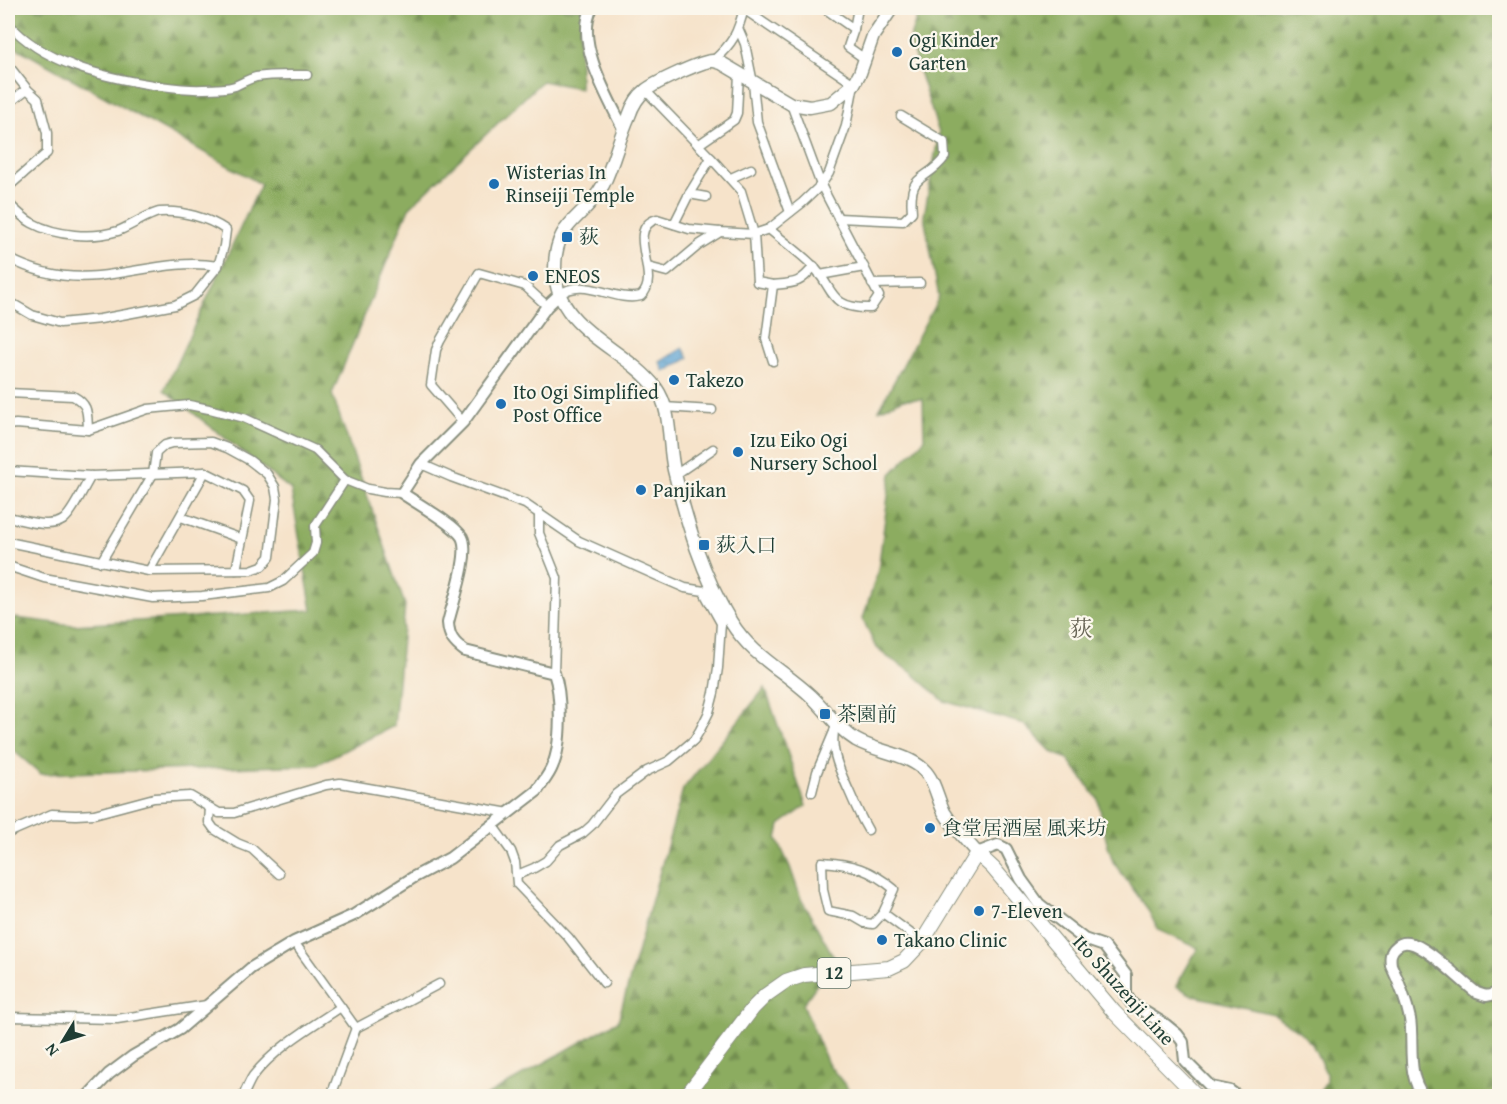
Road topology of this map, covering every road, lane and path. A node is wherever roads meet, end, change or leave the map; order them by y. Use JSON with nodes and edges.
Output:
{"nodes":[{"id":1,"x":592,"y":8,"type":"edge"},
{"id":2,"x":743,"y":8,"type":"edge"},
{"id":3,"x":824,"y":8,"type":"edge"},
{"id":4,"x":858,"y":8,"type":"edge"},
{"id":5,"x":892,"y":8,"type":"edge"},
{"id":6,"x":8,"y":23,"type":"edge"},
{"id":7,"x":854,"y":29,"type":"junction"},
{"id":8,"x":739,"y":30,"type":"junction"},
{"id":9,"x":865,"y":59,"type":"junction"},
{"id":10,"x":714,"y":60,"type":"junction"},
{"id":11,"x":8,"y":65,"type":"edge"},
{"id":12,"x":739,"y":74,"type":"junction"},
{"id":13,"x":307,"y":75,"type":"dead end"},
{"id":14,"x":753,"y":83,"type":"junction"},
{"id":15,"x":854,"y":84,"type":"junction"},
{"id":16,"x":27,"y":89,"type":"junction"},
{"id":17,"x":645,"y":90,"type":"junction"},
{"id":18,"x":791,"y":104,"type":"junction"},
{"id":19,"x":8,"y":105,"type":"edge"},
{"id":20,"x":901,"y":116,"type":"dead end"},
{"id":21,"x":623,"y":128,"type":"junction"},
{"id":22,"x":698,"y":145,"type":"junction"},
{"id":23,"x":711,"y":158,"type":"junction"},
{"id":24,"x":751,"y":169,"type":"dead end"},
{"id":25,"x":730,"y":178,"type":"junction"},
{"id":26,"x":821,"y":185,"type":"junction"},
{"id":27,"x":8,"y":187,"type":"edge"},
{"id":28,"x":689,"y":194,"type":"junction"},
{"id":29,"x":706,"y":196,"type":"dead end"},
{"id":30,"x":8,"y":203,"type":"edge"},
{"id":31,"x":790,"y":212,"type":"junction"},
{"id":32,"x":838,"y":218,"type":"junction"},
{"id":33,"x":674,"y":224,"type":"junction"},
{"id":34,"x":769,"y":229,"type":"junction"},
{"id":35,"x":720,"y":232,"type":"junction"},
{"id":36,"x":754,"y":234,"type":"junction"},
{"id":37,"x":8,"y":258,"type":"edge"},
{"id":38,"x":218,"y":266,"type":"junction"},
{"id":39,"x":814,"y":266,"type":"junction"},
{"id":40,"x":648,"y":267,"type":"junction"},
{"id":41,"x":864,"y":267,"type":"junction"},
{"id":42,"x":820,"y":275,"type":"junction"},
{"id":43,"x":920,"y":283,"type":"dead end"},
{"id":44,"x":872,"y":284,"type":"junction"},
{"id":45,"x":773,"y":285,"type":"junction"},
{"id":46,"x":559,"y":295,"type":"junction"},
{"id":47,"x":8,"y":301,"type":"edge"},
{"id":48,"x":547,"y":306,"type":"junction"},
{"id":49,"x":773,"y":361,"type":"dead end"},
{"id":50,"x":8,"y":393,"type":"edge"},
{"id":51,"x":664,"y":407,"type":"junction"},
{"id":52,"x":712,"y":410,"type":"dead end"},
{"id":53,"x":463,"y":422,"type":"junction"},
{"id":54,"x":8,"y":425,"type":"edge"},
{"id":55,"x":88,"y":430,"type":"junction"},
{"id":56,"x":713,"y":449,"type":"dead end"},
{"id":57,"x":421,"y":464,"type":"junction"},
{"id":58,"x":8,"y":471,"type":"edge"},
{"id":59,"x":205,"y":472,"type":"junction"},
{"id":60,"x":153,"y":474,"type":"junction"},
{"id":61,"x":675,"y":475,"type":"junction"},
{"id":62,"x":91,"y":476,"type":"junction"},
{"id":63,"x":345,"y":480,"type":"junction"},
{"id":64,"x":402,"y":493,"type":"junction"},
{"id":65,"x":539,"y":512,"type":"junction"},
{"id":66,"x":8,"y":517,"type":"edge"},
{"id":67,"x":181,"y":517,"type":"junction"},
{"id":68,"x":243,"y":539,"type":"junction"},
{"id":69,"x":8,"y":542,"type":"edge"},
{"id":70,"x":102,"y":562,"type":"junction"},
{"id":71,"x":8,"y":566,"type":"edge"},
{"id":72,"x":236,"y":570,"type":"junction"},
{"id":73,"x":149,"y":571,"type":"junction"},
{"id":74,"x":712,"y":588,"type":"junction"},
{"id":75,"x":554,"y":673,"type":"junction"},
{"id":76,"x":834,"y":728,"type":"junction"},
{"id":77,"x":812,"y":792,"type":"dead end"},
{"id":78,"x":210,"y":808,"type":"junction"},
{"id":79,"x":509,"y":813,"type":"junction"},
{"id":80,"x":493,"y":825,"type":"junction"},
{"id":81,"x":868,"y":830,"type":"dead end"},
{"id":82,"x":8,"y":834,"type":"edge"},
{"id":83,"x":977,"y":853,"type":"junction"},
{"id":84,"x":279,"y":874,"type":"dead end"},
{"id":85,"x":516,"y":875,"type":"junction"},
{"id":86,"x":883,"y":913,"type":"junction"},
{"id":87,"x":294,"y":942,"type":"junction"},
{"id":88,"x":922,"y":942,"type":"junction"},
{"id":89,"x":604,"y":983,"type":"dead end"},
{"id":90,"x":439,"y":984,"type":"dead end"},
{"id":91,"x":1500,"y":993,"type":"edge"},
{"id":92,"x":207,"y":1005,"type":"junction"},
{"id":93,"x":341,"y":1007,"type":"junction"},
{"id":94,"x":8,"y":1017,"type":"edge"},
{"id":95,"x":356,"y":1028,"type":"junction"},
{"id":96,"x":331,"y":1095,"type":"edge"},
{"id":97,"x":88,"y":1096,"type":"edge"},
{"id":98,"x":243,"y":1096,"type":"edge"},
{"id":99,"x":686,"y":1096,"type":"edge"},
{"id":100,"x":1197,"y":1096,"type":"edge"},
{"id":101,"x":1237,"y":1096,"type":"edge"},
{"id":102,"x":1424,"y":1096,"type":"edge"}],
"edges":[{"from":1,"to":21,"type":"street"},
{"from":2,"to":8,"type":"street"},
{"from":2,"to":15,"type":"street"},
{"from":3,"to":7,"type":"street"},
{"from":4,"to":7,"type":"street"},
{"from":5,"to":9,"type":"main road"},
{"from":6,"to":13,"type":"street"},
{"from":7,"to":9,"type":"street"},
{"from":8,"to":10,"type":"street"},
{"from":8,"to":14,"type":"street"},
{"from":9,"to":15,"type":"main road"},
{"from":10,"to":12,"type":"main road"},
{"from":10,"to":17,"type":"main road"},
{"from":11,"to":16,"type":"street"},
{"from":12,"to":14,"type":"main road"},
{"from":12,"to":22,"type":"street"},
{"from":14,"to":18,"type":"main road"},
{"from":14,"to":31,"type":"street"},
{"from":15,"to":18,"type":"main road"},
{"from":15,"to":26,"type":"street"},
{"from":16,"to":19,"type":"street"},
{"from":16,"to":27,"type":"street"},
{"from":17,"to":21,"type":"main road"},
{"from":17,"to":22,"type":"street"},
{"from":18,"to":26,"type":"street"},
{"from":20,"to":32,"type":"street"},
{"from":21,"to":46,"type":"main road"},
{"from":22,"to":23,"type":"street"},
{"from":23,"to":25,"type":"street"},
{"from":23,"to":28,"type":"street"},
{"from":24,"to":25,"type":"street"},
{"from":25,"to":36,"type":"street"},
{"from":26,"to":31,"type":"street"},
{"from":26,"to":32,"type":"street"},
{"from":28,"to":29,"type":"street"},
{"from":28,"to":33,"type":"street"},
{"from":30,"to":38,"type":"street"},
{"from":31,"to":34,"type":"street"},
{"from":32,"to":41,"type":"street"},
{"from":33,"to":35,"type":"street"},
{"from":33,"to":40,"type":"street"},
{"from":34,"to":36,"type":"street"},
{"from":34,"to":39,"type":"street"},
{"from":35,"to":36,"type":"street"},
{"from":35,"to":40,"type":"street"},
{"from":36,"to":45,"type":"street"},
{"from":37,"to":38,"type":"street"},
{"from":38,"to":47,"type":"street"},
{"from":39,"to":42,"type":"street"},
{"from":39,"to":45,"type":"street"},
{"from":40,"to":46,"type":"street"},
{"from":41,"to":42,"type":"street"},
{"from":41,"to":44,"type":"street"},
{"from":42,"to":44,"type":"street"},
{"from":43,"to":44,"type":"street"},
{"from":45,"to":49,"type":"street"},
{"from":46,"to":48,"type":"street"},
{"from":46,"to":51,"type":"main road"},
{"from":48,"to":53,"type":"street"},
{"from":48,"to":53,"type":"street"},
{"from":50,"to":55,"type":"street"},
{"from":51,"to":52,"type":"street"},
{"from":51,"to":61,"type":"main road"},
{"from":53,"to":57,"type":"street"},
{"from":54,"to":55,"type":"street"},
{"from":55,"to":63,"type":"street"},
{"from":56,"to":61,"type":"street"},
{"from":57,"to":64,"type":"street"},
{"from":57,"to":65,"type":"street"},
{"from":58,"to":62,"type":"street"},
{"from":59,"to":60,"type":"street"},
{"from":59,"to":67,"type":"street"},
{"from":59,"to":68,"type":"street"},
{"from":60,"to":62,"type":"street"},
{"from":60,"to":70,"type":"street"},
{"from":60,"to":72,"type":"street"},
{"from":61,"to":74,"type":"main road"},
{"from":62,"to":66,"type":"street"},
{"from":63,"to":64,"type":"street"},
{"from":63,"to":71,"type":"street"},
{"from":64,"to":75,"type":"street"},
{"from":65,"to":74,"type":"street"},
{"from":65,"to":75,"type":"street"},
{"from":67,"to":68,"type":"street"},
{"from":67,"to":73,"type":"street"},
{"from":68,"to":72,"type":"street"},
{"from":69,"to":70,"type":"street"},
{"from":70,"to":73,"type":"street"},
{"from":72,"to":73,"type":"street"},
{"from":74,"to":76,"type":"main road"},
{"from":74,"to":85,"type":"street"},
{"from":75,"to":79,"type":"street"},
{"from":76,"to":77,"type":"street"},
{"from":76,"to":81,"type":"street"},
{"from":76,"to":83,"type":"main road"},
{"from":78,"to":79,"type":"street"},
{"from":78,"to":82,"type":"street"},
{"from":78,"to":84,"type":"street"},
{"from":79,"to":80,"type":"street"},
{"from":80,"to":85,"type":"street"},
{"from":80,"to":87,"type":"street"},
{"from":83,"to":88,"type":"main road","number":"12"},
{"from":83,"to":100,"type":"main road","name":"Ito Shuzenji Line"},
{"from":83,"to":101,"type":"street"},
{"from":85,"to":89,"type":"street"},
{"from":86,"to":86,"type":"street"},
{"from":86,"to":88,"type":"street"},
{"from":87,"to":92,"type":"street"},
{"from":87,"to":93,"type":"street"},
{"from":88,"to":99,"type":"main road","number":"12"},
{"from":90,"to":95,"type":"street"},
{"from":91,"to":102,"type":"street"},
{"from":92,"to":94,"type":"street"},
{"from":92,"to":97,"type":"street"},
{"from":93,"to":95,"type":"street"},
{"from":93,"to":98,"type":"street"},
{"from":95,"to":96,"type":"street"}]}
